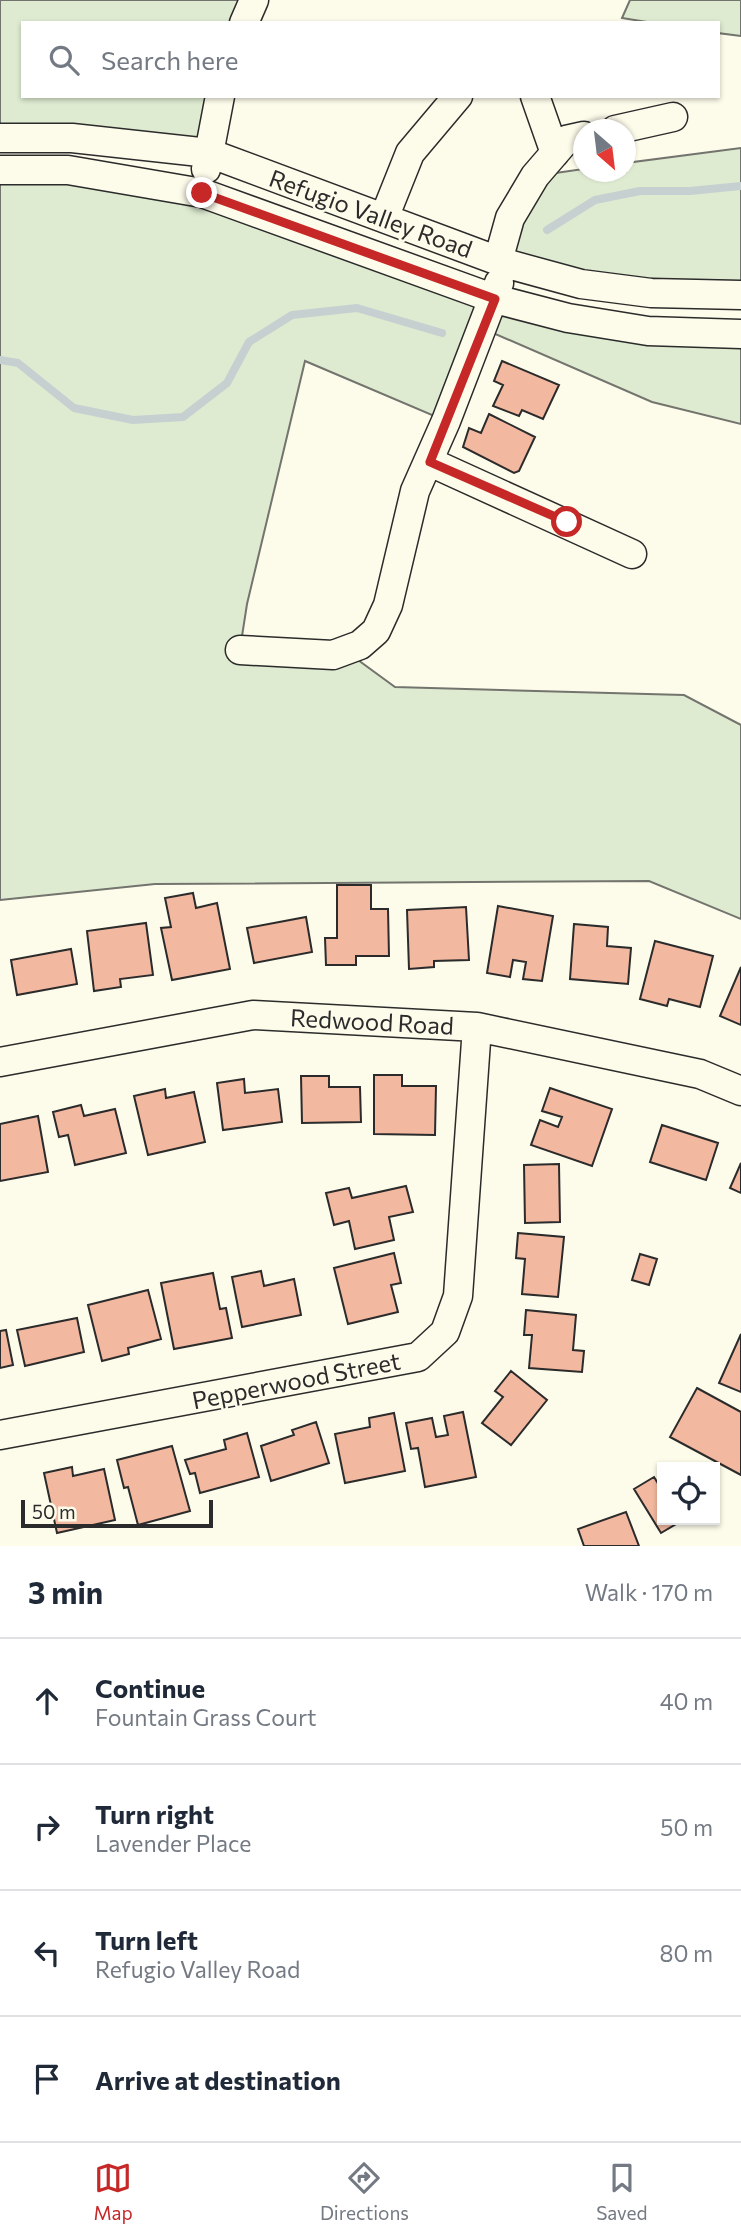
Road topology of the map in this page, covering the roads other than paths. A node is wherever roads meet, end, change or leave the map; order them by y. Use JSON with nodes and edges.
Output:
{"nodes":[{"id":1,"x":254,"y":0,"type":"edge"},
{"id":2,"x":245,"y":21,"type":"edge"},
{"id":3,"x":220,"y":98,"type":"edge"},
{"id":4,"x":456,"y":98,"type":"edge"},
{"id":5,"x":536,"y":98,"type":"edge"},
{"id":6,"x":673,"y":117,"type":"dead end"},
{"id":7,"x":636,"y":125,"type":"edge"},
{"id":8,"x":0,"y":138,"type":"edge"},
{"id":9,"x":573,"y":138,"type":"edge"},
{"id":10,"x":209,"y":153,"type":"junction"},
{"id":11,"x":555,"y":153,"type":"junction"},
{"id":12,"x":0,"y":170,"type":"edge"},
{"id":13,"x":202,"y":193,"type":"junction"},
{"id":14,"x":384,"y":218,"type":"junction"},
{"id":15,"x":501,"y":262,"type":"junction"},
{"id":16,"x":741,"y":295,"type":"edge"},
{"id":17,"x":495,"y":299,"type":"junction"},
{"id":18,"x":741,"y":334,"type":"edge"},
{"id":19,"x":430,"y":462,"type":"junction"},
{"id":20,"x":632,"y":554,"type":"dead end"},
{"id":21,"x":240,"y":650,"type":"dead end"},
{"id":22,"x":477,"y":1027,"type":"junction"},
{"id":23,"x":0,"y":1062,"type":"edge"},
{"id":24,"x":741,"y":1091,"type":"edge"},
{"id":25,"x":0,"y":1435,"type":"edge"}],
"edges":[{"from":1,"to":2,"type":"street"},
{"from":3,"to":10,"type":"street"},
{"from":4,"to":14,"type":"street"},
{"from":5,"to":11,"type":"street"},
{"from":6,"to":7,"type":"street"},
{"from":8,"to":10,"type":"street","name":"Refugio Valley Road"},
{"from":9,"to":11,"type":"street"},
{"from":10,"to":13,"type":"street"},
{"from":10,"to":14,"type":"street","name":"Refugio Valley Road"},
{"from":11,"to":15,"type":"street"},
{"from":12,"to":13,"type":"street","name":"Refugio Valley Road"},
{"from":13,"to":17,"type":"street","name":"Refugio Valley Road"},
{"from":14,"to":15,"type":"street","name":"Refugio Valley Road"},
{"from":15,"to":16,"type":"street","name":"Refugio Valley Road"},
{"from":15,"to":17,"type":"street"},
{"from":17,"to":18,"type":"street","name":"Refugio Valley Road"},
{"from":17,"to":19,"type":"street"},
{"from":19,"to":20,"type":"street"},
{"from":19,"to":21,"type":"street"},
{"from":22,"to":23,"type":"street","name":"Redwood Road"},
{"from":22,"to":24,"type":"street","name":"Redwood Road"},
{"from":22,"to":25,"type":"street","name":"Pepperwood Street"}]}
